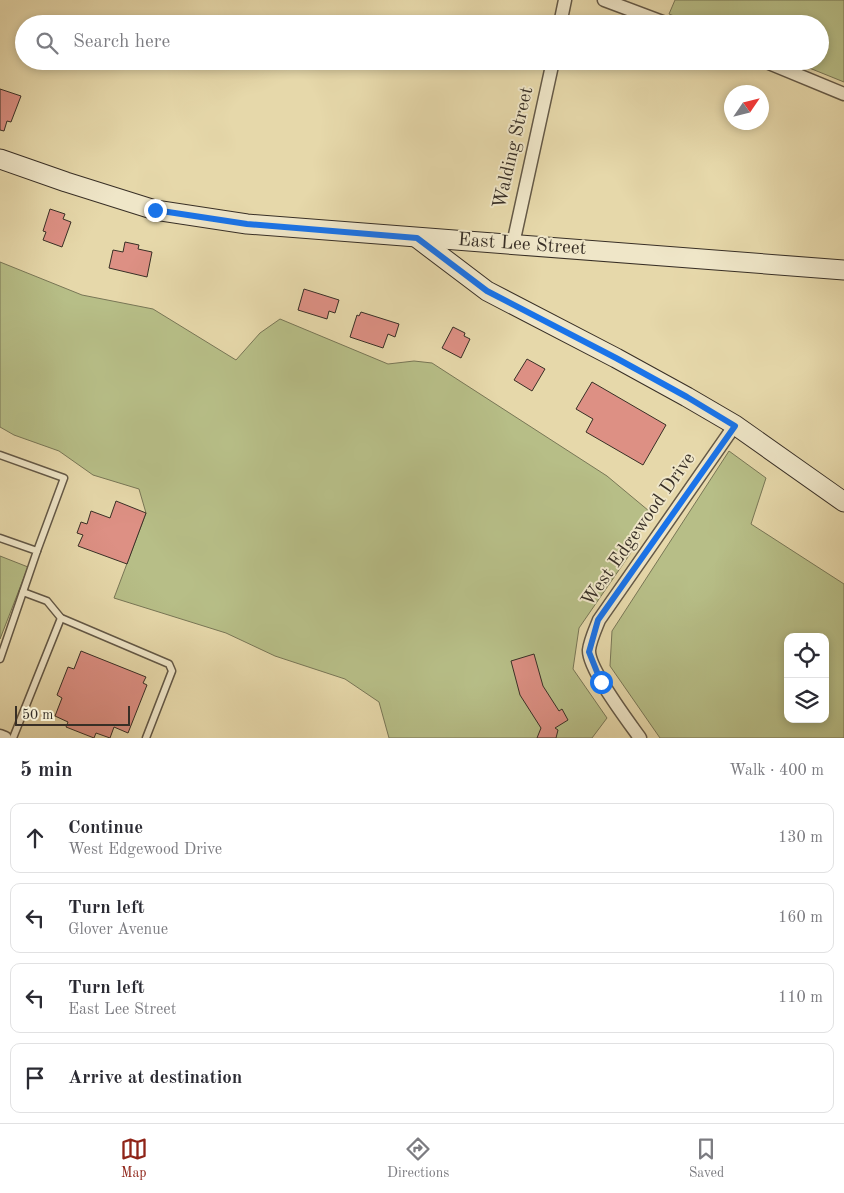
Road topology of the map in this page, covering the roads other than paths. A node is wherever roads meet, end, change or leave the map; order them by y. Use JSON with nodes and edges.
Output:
{"nodes":[{"id":1,"x":565,"y":0,"type":"edge"},
{"id":2,"x":604,"y":0,"type":"edge"},
{"id":3,"x":562,"y":15,"type":"edge"},
{"id":4,"x":644,"y":15,"type":"edge"},
{"id":5,"x":551,"y":70,"type":"edge"},
{"id":6,"x":786,"y":70,"type":"edge"},
{"id":7,"x":844,"y":94,"type":"edge"},
{"id":8,"x":0,"y":159,"type":"edge"},
{"id":9,"x":417,"y":238,"type":"junction"},
{"id":10,"x":512,"y":244,"type":"junction"},
{"id":11,"x":844,"y":270,"type":"edge"},
{"id":12,"x":735,"y":426,"type":"junction"},
{"id":13,"x":0,"y":455,"type":"edge"},
{"id":14,"x":844,"y":502,"type":"edge"},
{"id":15,"x":0,"y":538,"type":"edge"},
{"id":16,"x":37,"y":551,"type":"junction"},
{"id":17,"x":23,"y":592,"type":"junction"},
{"id":18,"x":61,"y":618,"type":"junction"},
{"id":19,"x":0,"y":659,"type":"edge"},
{"id":20,"x":0,"y":736,"type":"edge"},
{"id":21,"x":5,"y":738,"type":"edge"},
{"id":22,"x":13,"y":738,"type":"edge"},
{"id":23,"x":146,"y":738,"type":"edge"},
{"id":24,"x":640,"y":738,"type":"edge"}],
"edges":[{"from":1,"to":3,"type":"street"},
{"from":2,"to":4,"type":"street"},
{"from":5,"to":10,"type":"street","name":"Walding Street"},
{"from":6,"to":7,"type":"street"},
{"from":8,"to":9,"type":"main road","name":"East Lee Street"},
{"from":9,"to":10,"type":"main road","name":"East Lee Street"},
{"from":9,"to":12,"type":"main road"},
{"from":10,"to":11,"type":"main road","name":"East Lee Street"},
{"from":12,"to":14,"type":"main road"},
{"from":12,"to":24,"type":"street","name":"West Edgewood Drive"},
{"from":13,"to":16,"type":"lane"},
{"from":15,"to":16,"type":"lane"},
{"from":16,"to":17,"type":"lane"},
{"from":17,"to":18,"type":"lane"},
{"from":17,"to":19,"type":"lane"},
{"from":18,"to":22,"type":"lane"},
{"from":18,"to":23,"type":"lane"},
{"from":20,"to":21,"type":"street"}]}
